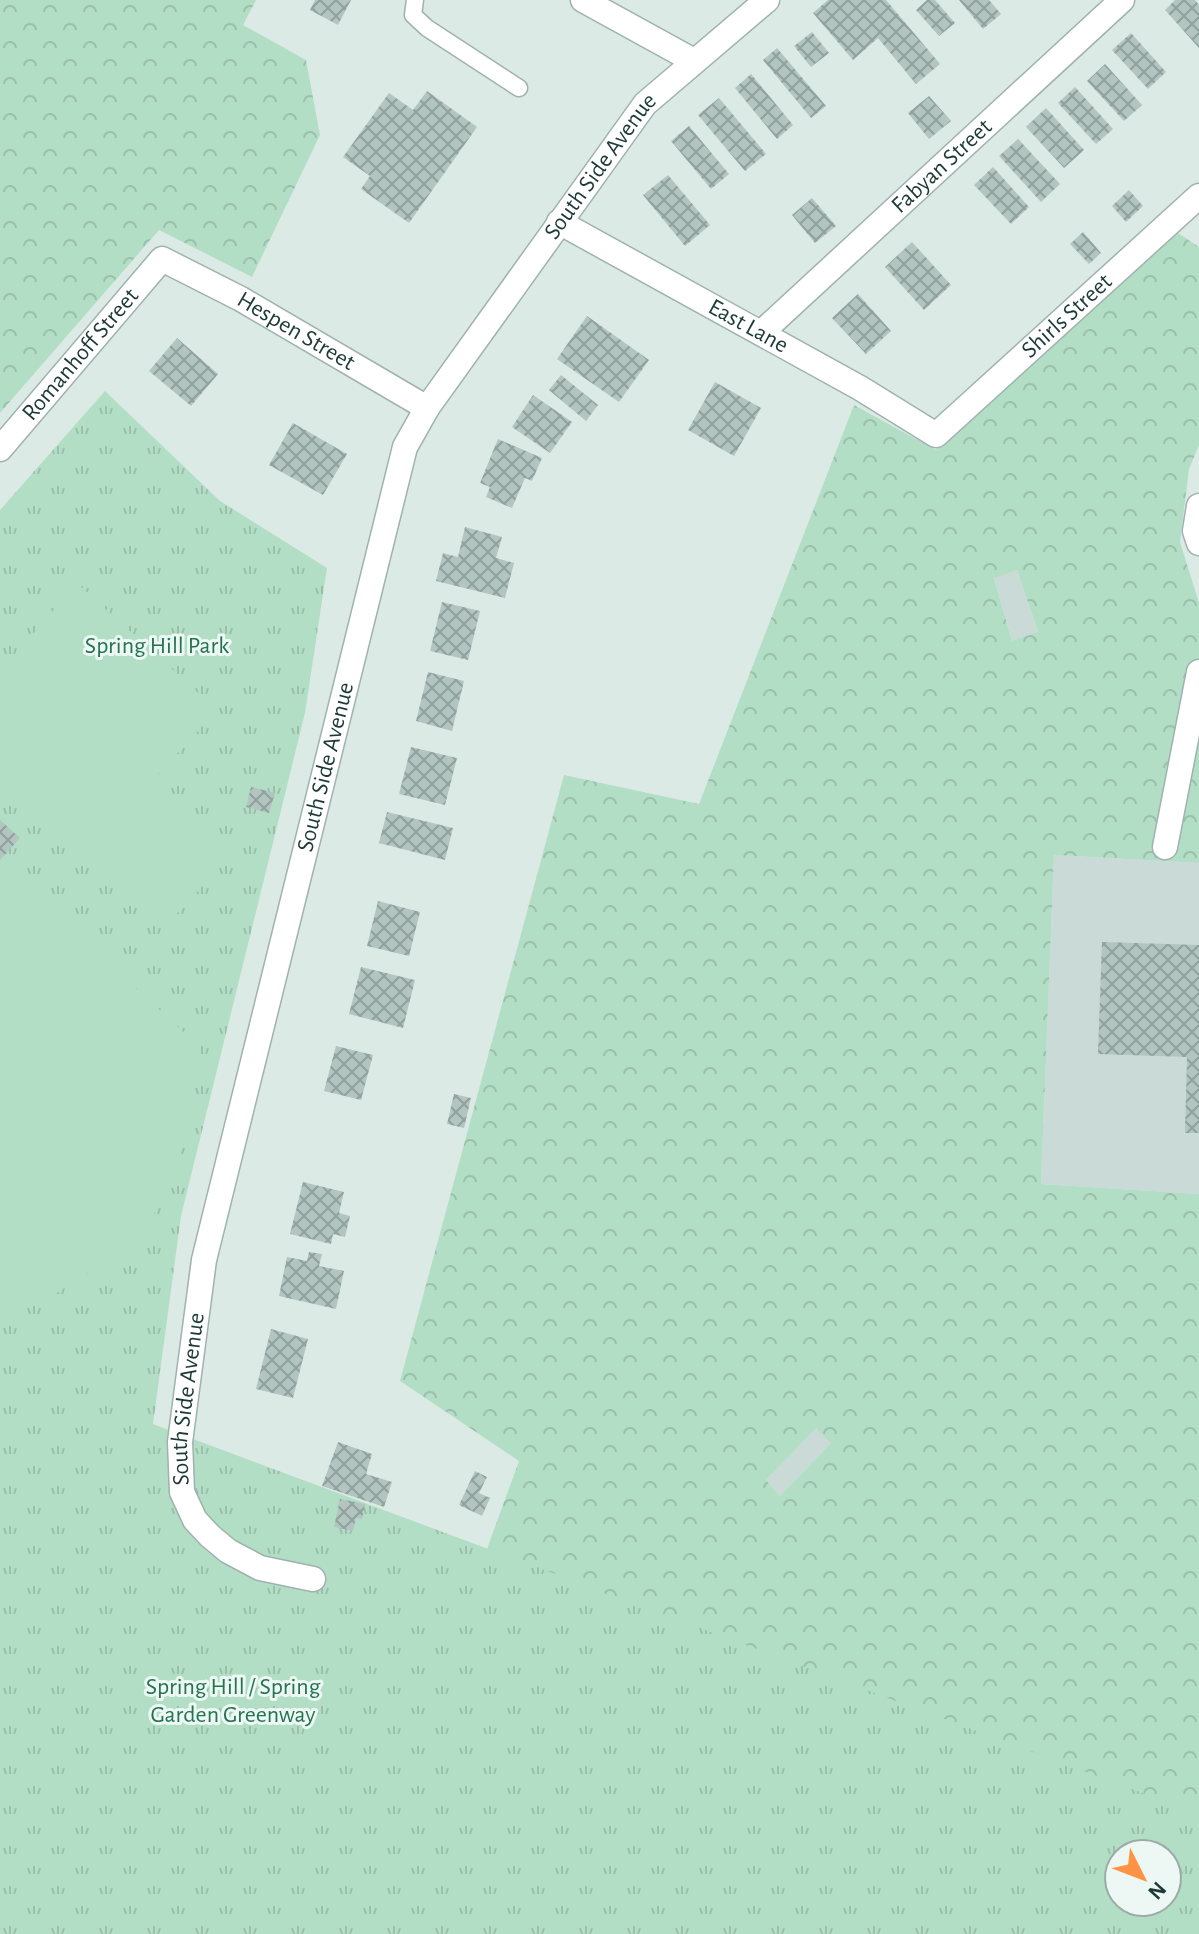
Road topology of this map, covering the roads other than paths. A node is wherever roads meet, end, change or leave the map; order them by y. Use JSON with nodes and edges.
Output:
{"nodes":[{"id":1,"x":415,"y":0,"type":"edge"},
{"id":2,"x":583,"y":0,"type":"edge"},
{"id":3,"x":767,"y":0,"type":"edge"},
{"id":4,"x":1122,"y":0,"type":"edge"},
{"id":5,"x":694,"y":61,"type":"junction"},
{"id":6,"x":519,"y":88,"type":"dead end"},
{"id":7,"x":1199,"y":196,"type":"edge"},
{"id":8,"x":559,"y":222,"type":"junction"},
{"id":9,"x":162,"y":259,"type":"joint"},
{"id":10,"x":761,"y":333,"type":"junction"},
{"id":11,"x":427,"y":408,"type":"junction"},
{"id":12,"x":936,"y":435,"type":"joint"},
{"id":13,"x":0,"y":449,"type":"edge"},
{"id":14,"x":1199,"y":506,"type":"edge"},
{"id":15,"x":1199,"y":543,"type":"edge"},
{"id":16,"x":1199,"y":672,"type":"edge"},
{"id":17,"x":1165,"y":847,"type":"dead end"},
{"id":18,"x":313,"y":1579,"type":"dead end"}],
"edges":[{"from":1,"to":6,"type":"lane"},
{"from":2,"to":5,"type":"street"},
{"from":3,"to":5,"type":"street","name":"South Side Avenue"},
{"from":4,"to":10,"type":"street","name":"Fabyan Street"},
{"from":5,"to":8,"type":"street","name":"South Side Avenue"},
{"from":7,"to":12,"type":"street","name":"Shirls Street"},
{"from":8,"to":10,"type":"street","name":"East Lane"},
{"from":8,"to":11,"type":"street","name":"South Side Avenue"},
{"from":9,"to":11,"type":"street","name":"Hespen Street"},
{"from":9,"to":13,"type":"street","name":"Romanhoff Street"},
{"from":10,"to":12,"type":"street","name":"East Lane"},
{"from":11,"to":18,"type":"street","name":"South Side Avenue"},
{"from":14,"to":15,"type":"street"},
{"from":16,"to":17,"type":"street"}]}
